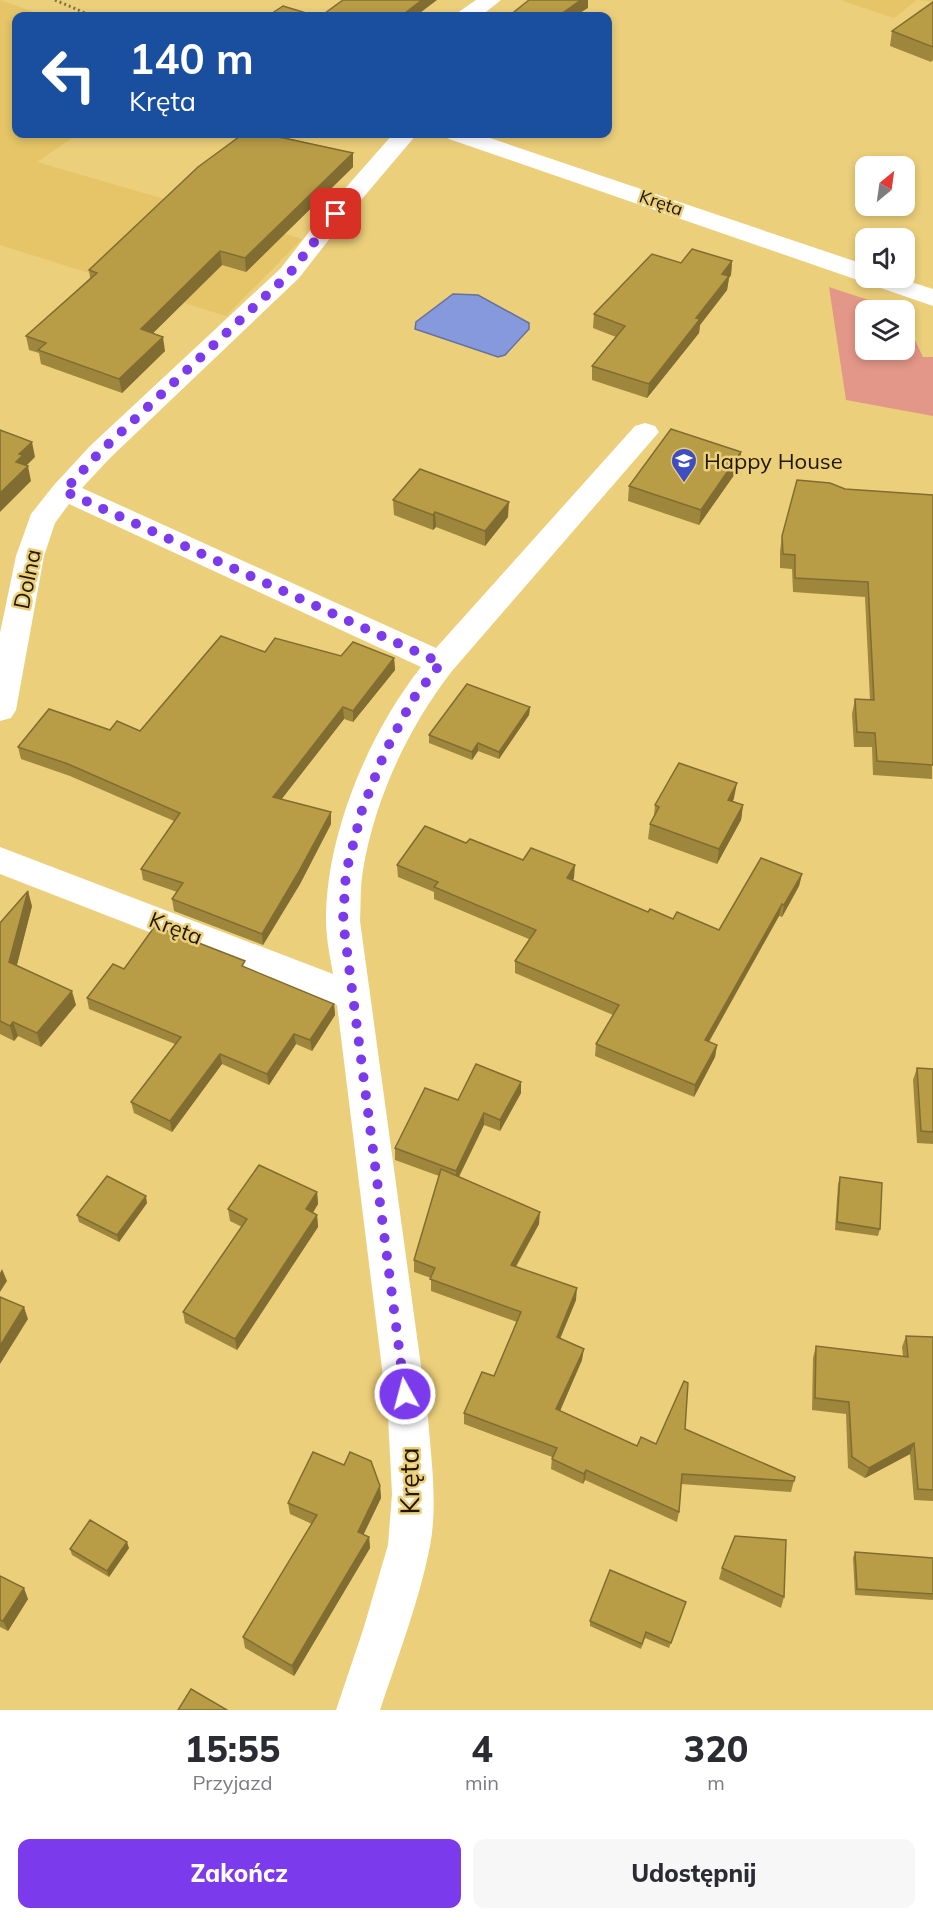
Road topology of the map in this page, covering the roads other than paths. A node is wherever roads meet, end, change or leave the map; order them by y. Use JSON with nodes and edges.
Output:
{"nodes":[{"id":1,"x":490,"y":0,"type":"edge"},
{"id":2,"x":474,"y":12,"type":"edge"},
{"id":3,"x":402,"y":138,"type":"edge"},
{"id":4,"x":469,"y":138,"type":"edge"},
{"id":5,"x":855,"y":270,"type":"edge"},
{"id":6,"x":904,"y":288,"type":"edge"},
{"id":7,"x":933,"y":298,"type":"edge"},
{"id":8,"x":645,"y":432,"type":"dead end"},
{"id":9,"x":64,"y":491,"type":"junction"},
{"id":10,"x":441,"y":663,"type":"junction"},
{"id":11,"x":0,"y":710,"type":"edge"},
{"id":12,"x":0,"y":860,"type":"edge"},
{"id":13,"x":351,"y":996,"type":"junction"},
{"id":14,"x":358,"y":1710,"type":"edge"}],
"edges":[{"from":1,"to":2,"type":"street"},
{"from":3,"to":9,"type":"street"},
{"from":4,"to":5,"type":"street","name":"Kręta"},
{"from":6,"to":7,"type":"street"},
{"from":8,"to":10,"type":"street","name":"Kręta"},
{"from":9,"to":10,"type":"street"},
{"from":9,"to":11,"type":"street","name":"Dolna"},
{"from":10,"to":13,"type":"street","name":"Kręta"},
{"from":12,"to":13,"type":"street","name":"Kręta"},
{"from":13,"to":14,"type":"street","name":"Kręta"}]}
